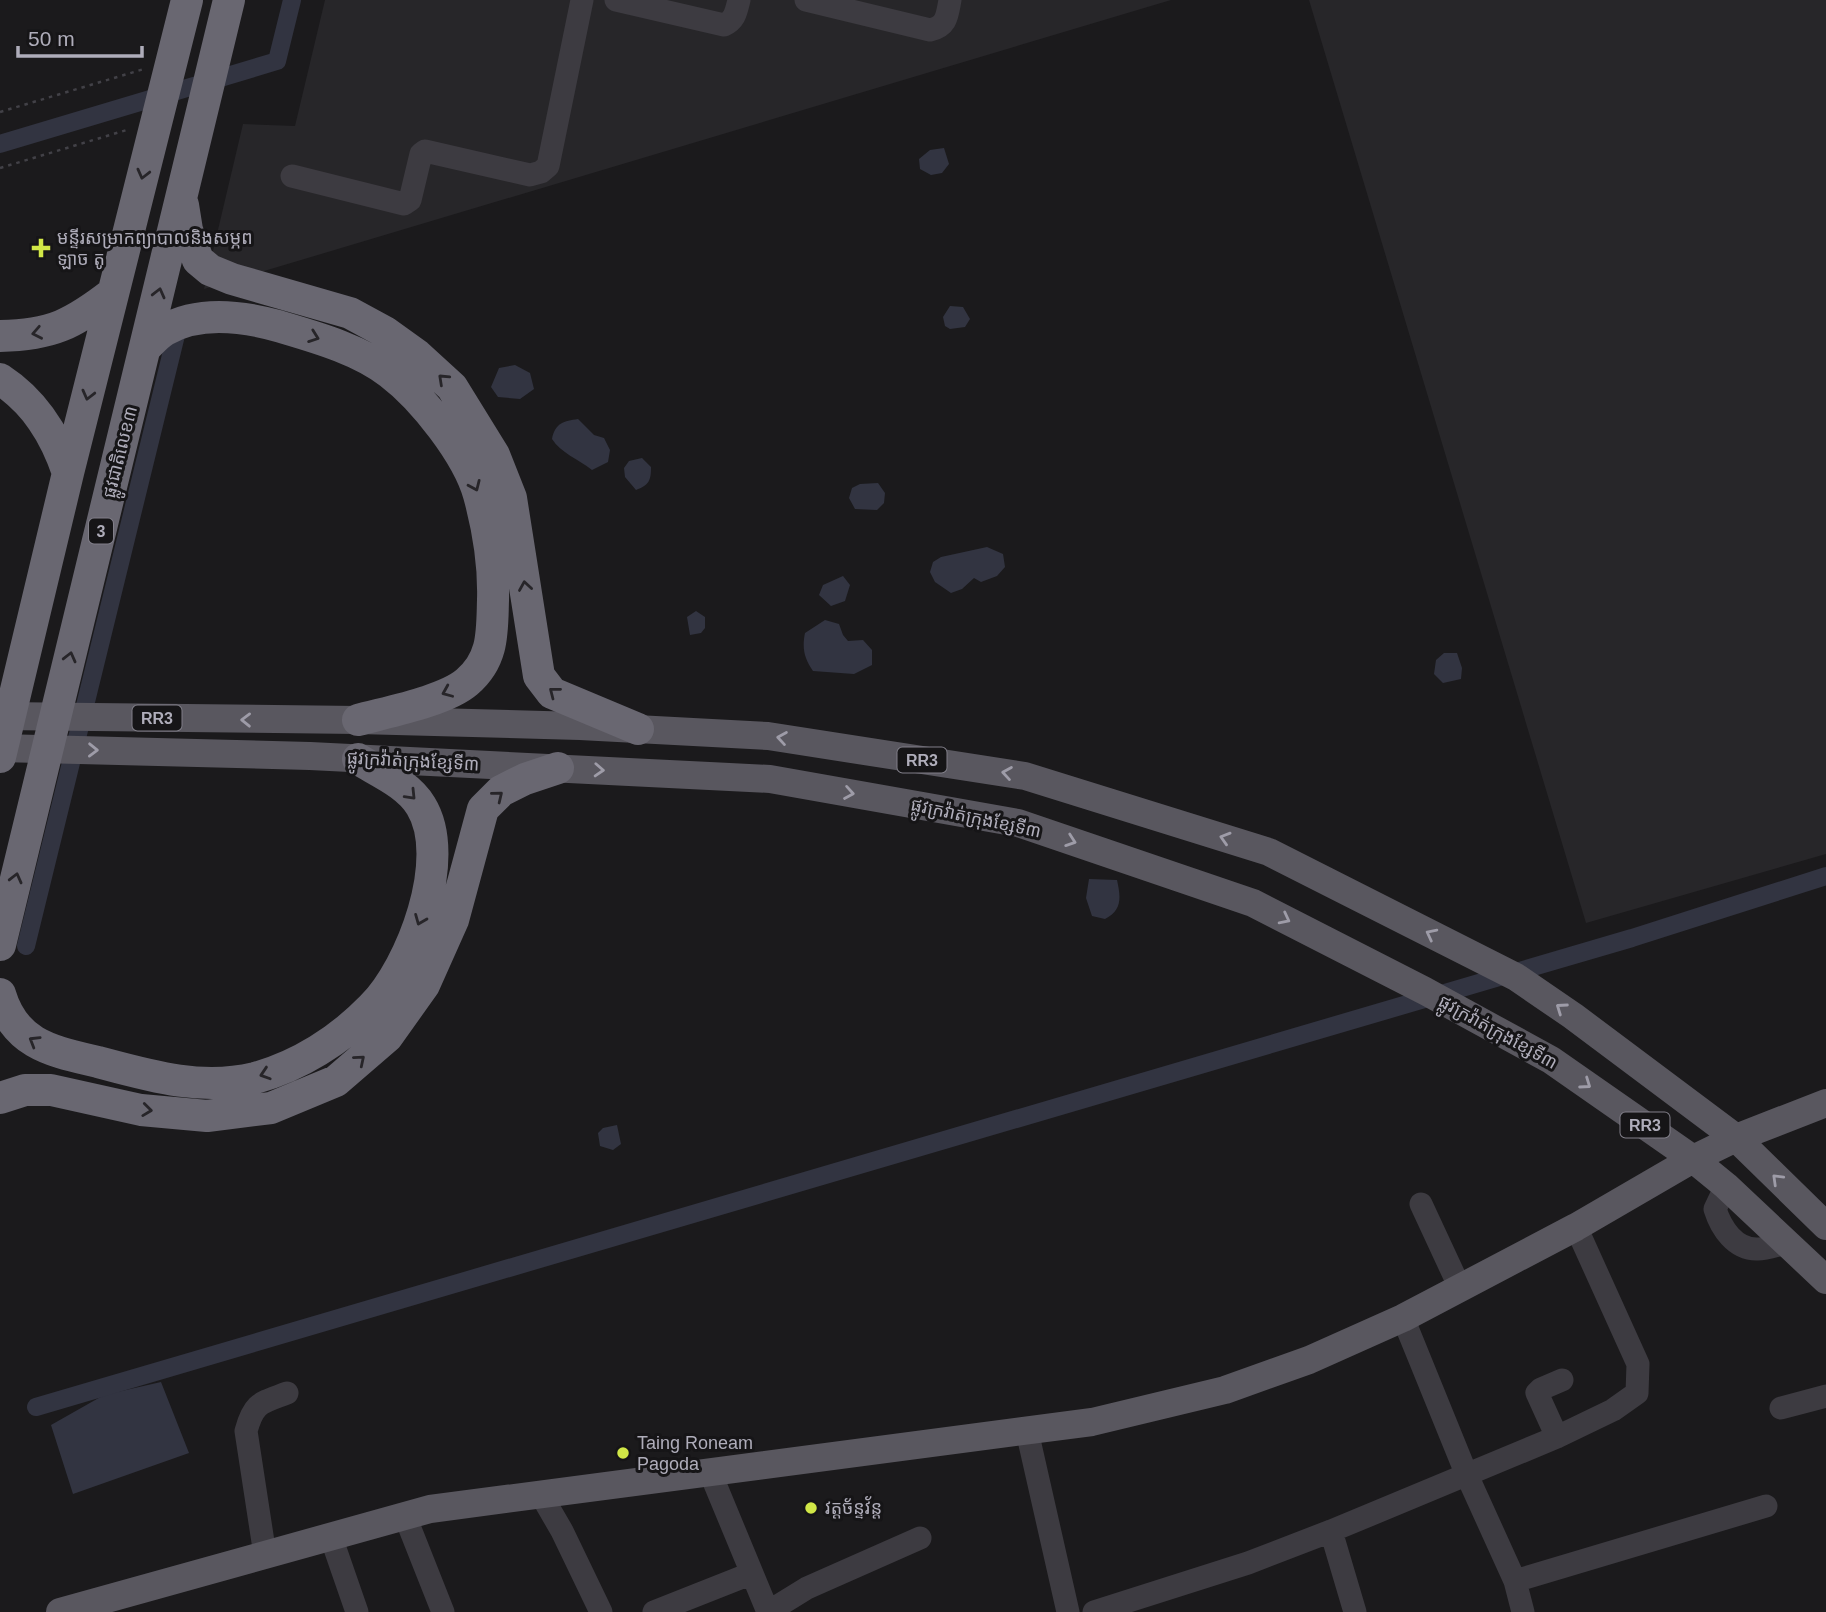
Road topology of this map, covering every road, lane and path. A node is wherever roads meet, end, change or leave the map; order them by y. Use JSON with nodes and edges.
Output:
{"nodes":[{"id":1,"x":187,"y":0,"type":"edge"},
{"id":2,"x":229,"y":0,"type":"edge"},
{"id":3,"x":582,"y":0,"type":"edge"},
{"id":4,"x":617,"y":0,"type":"edge"},
{"id":5,"x":739,"y":0,"type":"edge"},
{"id":6,"x":806,"y":0,"type":"edge"},
{"id":7,"x":950,"y":0,"type":"edge"},
{"id":8,"x":171,"y":67,"type":"junction"},
{"id":9,"x":0,"y":112,"type":"edge"},
{"id":10,"x":159,"y":114,"type":"junction"},
{"id":11,"x":0,"y":168,"type":"edge"},
{"id":12,"x":292,"y":176,"type":"dead end"},
{"id":13,"x":182,"y":197,"type":"junction"},
{"id":14,"x":113,"y":293,"type":"junction"},
{"id":15,"x":0,"y":336,"type":"edge"},
{"id":16,"x":146,"y":347,"type":"junction"},
{"id":17,"x":0,"y":379,"type":"edge"},
{"id":18,"x":68,"y":473,"type":"junction"},
{"id":19,"x":0,"y":716,"type":"edge"},
{"id":20,"x":358,"y":720,"type":"junction"},
{"id":21,"x":638,"y":729,"type":"junction"},
{"id":22,"x":0,"y":748,"type":"edge"},
{"id":23,"x":0,"y":757,"type":"edge"},
{"id":24,"x":358,"y":759,"type":"junction"},
{"id":25,"x":558,"y":768,"type":"junction"},
{"id":26,"x":0,"y":945,"type":"edge"},
{"id":27,"x":0,"y":994,"type":"edge"},
{"id":28,"x":0,"y":1098,"type":"edge"},
{"id":29,"x":1826,"y":1103,"type":"edge"},
{"id":30,"x":1736,"y":1138,"type":"junction"},
{"id":31,"x":1693,"y":1159,"type":"junction"},
{"id":32,"x":1421,"y":1204,"type":"dead end"},
{"id":33,"x":1826,"y":1226,"type":"edge"},
{"id":34,"x":1576,"y":1227,"type":"junction"},
{"id":35,"x":1826,"y":1280,"type":"edge"},
{"id":36,"x":1460,"y":1288,"type":"junction"},
{"id":37,"x":1403,"y":1318,"type":"junction"},
{"id":38,"x":1562,"y":1380,"type":"dead end"},
{"id":39,"x":287,"y":1393,"type":"dead end"},
{"id":40,"x":1826,"y":1396,"type":"edge"},
{"id":41,"x":1780,"y":1408,"type":"dead end"},
{"id":42,"x":1027,"y":1431,"type":"junction"},
{"id":43,"x":1557,"y":1437,"type":"junction"},
{"id":44,"x":710,"y":1472,"type":"junction"},
{"id":45,"x":1466,"y":1473,"type":"junction"},
{"id":46,"x":540,"y":1493,"type":"junction"},
{"id":47,"x":1766,"y":1506,"type":"dead end"},
{"id":48,"x":405,"y":1516,"type":"junction"},
{"id":49,"x":1331,"y":1531,"type":"junction"},
{"id":50,"x":331,"y":1537,"type":"junction"},
{"id":51,"x":920,"y":1538,"type":"dead end"},
{"id":52,"x":265,"y":1555,"type":"junction"},
{"id":53,"x":750,"y":1574,"type":"junction"},
{"id":54,"x":1515,"y":1581,"type":"junction"},
{"id":55,"x":78,"y":1610,"type":"edge"},
{"id":56,"x":357,"y":1612,"type":"edge"},
{"id":57,"x":443,"y":1612,"type":"edge"},
{"id":58,"x":601,"y":1612,"type":"edge"},
{"id":59,"x":654,"y":1612,"type":"edge"},
{"id":60,"x":768,"y":1612,"type":"edge"},
{"id":61,"x":1068,"y":1612,"type":"edge"},
{"id":62,"x":1094,"y":1612,"type":"edge"},
{"id":63,"x":1355,"y":1612,"type":"edge"},
{"id":64,"x":1523,"y":1612,"type":"edge"}],
"edges":[{"from":1,"to":8,"type":"highway"},
{"from":2,"to":13,"type":"highway","name":"ផ្លូវជាតិលេខ៣","number":"3"},
{"from":3,"to":12,"type":"street"},
{"from":4,"to":5,"type":"street"},
{"from":6,"to":7,"type":"street"},
{"from":8,"to":9,"type":"path"},
{"from":8,"to":10,"type":"highway"},
{"from":10,"to":11,"type":"path"},
{"from":10,"to":14,"type":"highway","one_way":true},
{"from":16,"to":13,"type":"highway","name":"ផ្លូវជាតិលេខ៣","number":"3","one_way":true},
{"from":21,"to":13,"type":"highway","one_way":true},
{"from":14,"to":15,"type":"highway","one_way":true},
{"from":14,"to":18,"type":"highway","one_way":true},
{"from":16,"to":20,"type":"highway","one_way":true},
{"from":26,"to":16,"type":"highway","name":"ផ្លូវជាតិលេខ៣","number":"3","one_way":true},
{"from":17,"to":18,"type":"highway"},
{"from":18,"to":23,"type":"highway"},
{"from":20,"to":19,"type":"main road","number":"RR3","one_way":true},
{"from":20,"to":21,"type":"main road","number":"RR3"},
{"from":30,"to":21,"type":"main road","number":"RR3","one_way":true},
{"from":22,"to":24,"type":"main road","name":"ផ្លូវក្រវ៉ាត់ក្រុងខ្សែទី៣","number":"RR3","one_way":true},
{"from":24,"to":25,"type":"main road","name":"ផ្លូវក្រវ៉ាត់ក្រុងខ្សែទី៣","number":"RR3"},
{"from":24,"to":27,"type":"highway","one_way":true},
{"from":28,"to":25,"type":"highway","one_way":true},
{"from":25,"to":31,"type":"main road","name":"ផ្លូវក្រវ៉ាត់ក្រុងខ្សែទី៣","number":"RR3","one_way":true},
{"from":29,"to":30,"type":"main road"},
{"from":30,"to":31,"type":"main road"},
{"from":33,"to":30,"type":"main road","number":"RR3","one_way":true},
{"from":31,"to":34,"type":"main road"},
{"from":31,"to":35,"type":"main road","name":"ផ្លូវក្រវ៉ាត់ក្រុងខ្សែទី៣","number":"RR3"},
{"from":32,"to":36,"type":"street"},
{"from":34,"to":36,"type":"main road"},
{"from":34,"to":43,"type":"street"},
{"from":36,"to":37,"type":"main road"},
{"from":37,"to":42,"type":"main road"},
{"from":37,"to":45,"type":"street"},
{"from":38,"to":43,"type":"street"},
{"from":39,"to":52,"type":"street"},
{"from":40,"to":41,"type":"street"},
{"from":42,"to":44,"type":"main road"},
{"from":42,"to":61,"type":"street"},
{"from":43,"to":45,"type":"street"},
{"from":44,"to":46,"type":"main road"},
{"from":44,"to":53,"type":"street"},
{"from":45,"to":49,"type":"street"},
{"from":45,"to":54,"type":"street"},
{"from":46,"to":48,"type":"main road"},
{"from":46,"to":58,"type":"street"},
{"from":47,"to":54,"type":"street"},
{"from":48,"to":50,"type":"main road"},
{"from":48,"to":57,"type":"street"},
{"from":49,"to":62,"type":"street"},
{"from":49,"to":63,"type":"street"},
{"from":50,"to":52,"type":"main road"},
{"from":50,"to":56,"type":"street"},
{"from":51,"to":60,"type":"street"},
{"from":52,"to":55,"type":"main road"},
{"from":53,"to":59,"type":"street"},
{"from":53,"to":60,"type":"street"},
{"from":54,"to":64,"type":"street"}]}
